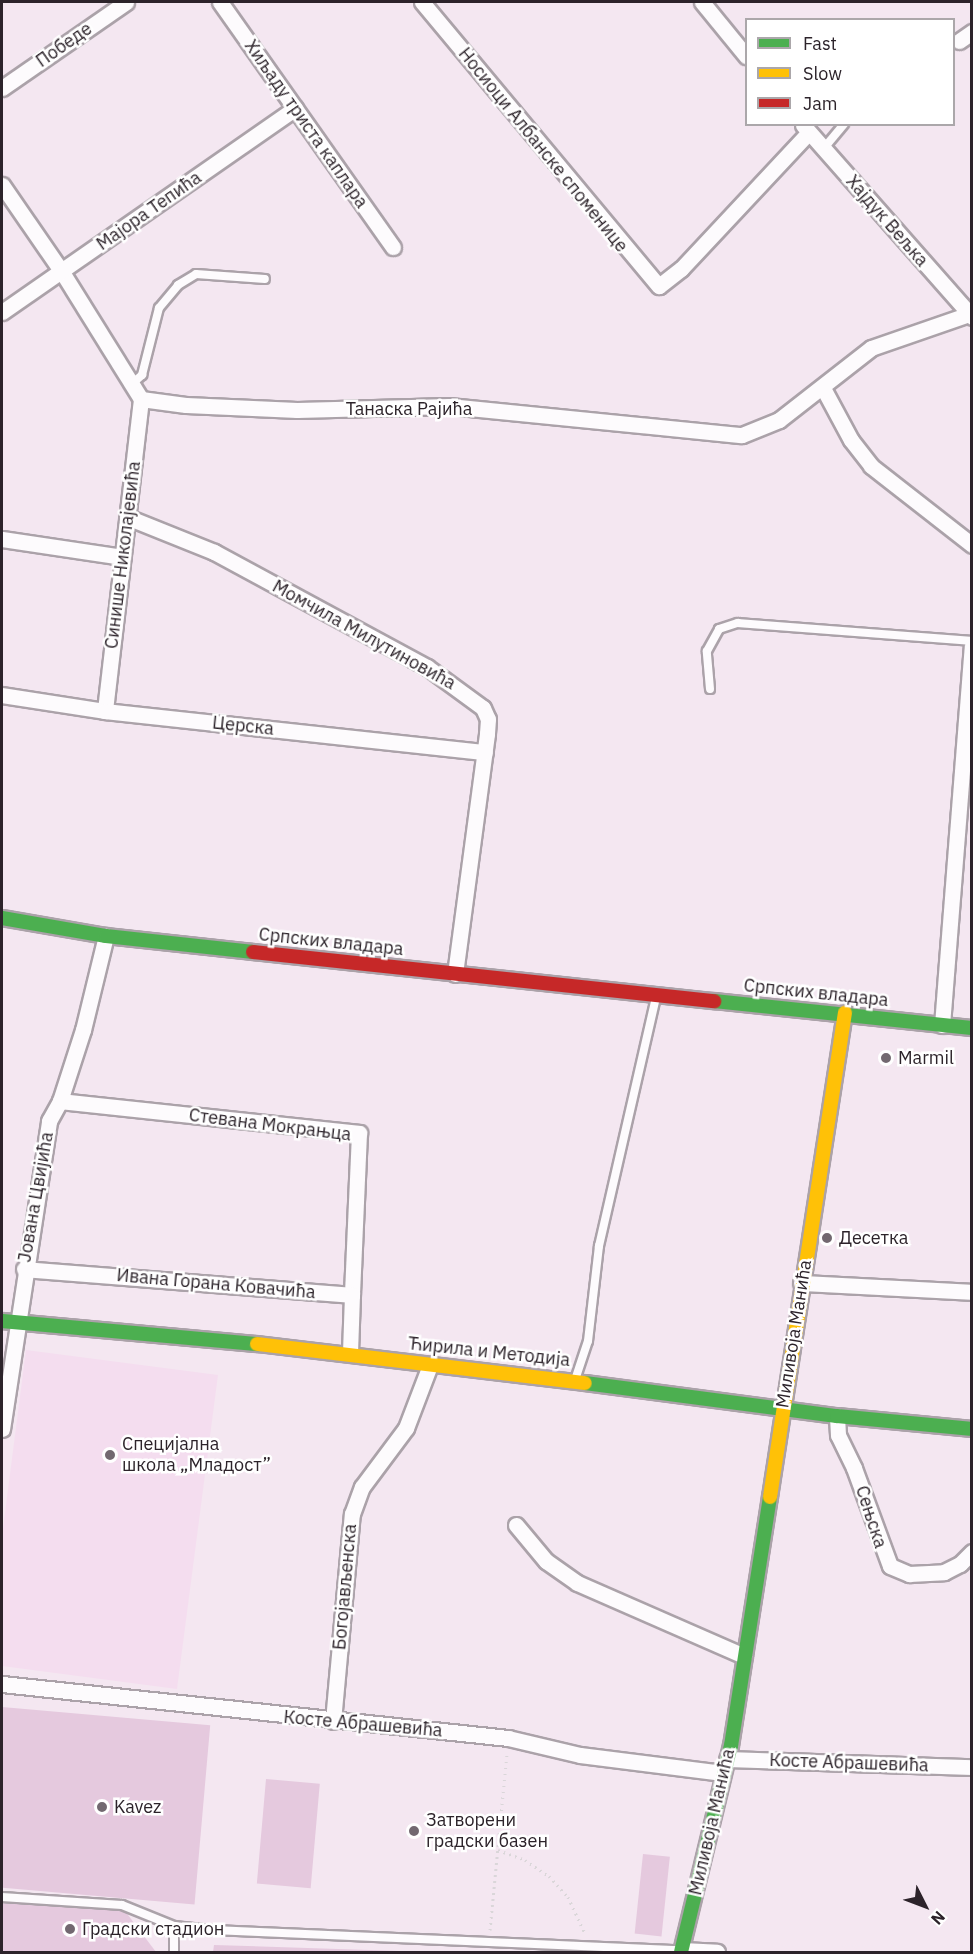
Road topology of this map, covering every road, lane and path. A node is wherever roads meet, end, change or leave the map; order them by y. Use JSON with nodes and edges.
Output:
{"nodes":[{"id":1,"x":126,"y":2,"type":"edge"},
{"id":2,"x":220,"y":2,"type":"edge"},
{"id":3,"x":422,"y":2,"type":"edge"},
{"id":4,"x":702,"y":2,"type":"edge"},
{"id":5,"x":972,"y":32,"type":"edge"},
{"id":6,"x":956,"y":37,"type":"edge"},
{"id":7,"x":745,"y":54,"type":"edge"},
{"id":8,"x":2,"y":88,"type":"edge"},
{"id":9,"x":295,"y":108,"type":"junction"},
{"id":10,"x":842,"y":126,"type":"edge"},
{"id":11,"x":806,"y":128,"type":"edge"},
{"id":12,"x":824,"y":148,"type":"junction"},
{"id":13,"x":2,"y":185,"type":"edge"},
{"id":14,"x":393,"y":247,"type":"dead end"},
{"id":15,"x":62,"y":272,"type":"junction"},
{"id":16,"x":265,"y":279,"type":"dead end"},
{"id":17,"x":2,"y":312,"type":"edge"},
{"id":18,"x":970,"y":316,"type":"edge"},
{"id":19,"x":134,"y":382,"type":"junction"},
{"id":20,"x":823,"y":388,"type":"junction"},
{"id":21,"x":141,"y":399,"type":"junction"},
{"id":22,"x":127,"y":517,"type":"junction"},
{"id":23,"x":2,"y":539,"type":"edge"},
{"id":24,"x":972,"y":545,"type":"edge"},
{"id":25,"x":123,"y":557,"type":"junction"},
{"id":26,"x":972,"y":643,"type":"edge"},
{"id":27,"x":710,"y":689,"type":"dead end"},
{"id":28,"x":2,"y":695,"type":"edge"},
{"id":29,"x":105,"y":711,"type":"junction"},
{"id":30,"x":485,"y":752,"type":"junction"},
{"id":31,"x":2,"y":918,"type":"edge"},
{"id":32,"x":106,"y":936,"type":"junction"},
{"id":33,"x":454,"y":974,"type":"junction"},
{"id":34,"x":657,"y":996,"type":"junction"},
{"id":35,"x":845,"y":1013,"type":"junction"},
{"id":36,"x":942,"y":1025,"type":"junction"},
{"id":37,"x":972,"y":1028,"type":"edge"},
{"id":38,"x":60,"y":1101,"type":"junction"},
{"id":39,"x":24,"y":1269,"type":"junction"},
{"id":40,"x":801,"y":1283,"type":"junction"},
{"id":41,"x":972,"y":1292,"type":"edge"},
{"id":42,"x":352,"y":1295,"type":"junction"},
{"id":43,"x":9,"y":1322,"type":"edge"},
{"id":44,"x":350,"y":1352,"type":"junction"},
{"id":45,"x":430,"y":1365,"type":"junction"},
{"id":46,"x":575,"y":1380,"type":"junction"},
{"id":47,"x":782,"y":1407,"type":"junction"},
{"id":48,"x":837,"y":1416,"type":"junction"},
{"id":49,"x":2,"y":1429,"type":"edge"},
{"id":50,"x":972,"y":1429,"type":"edge"},
{"id":51,"x":516,"y":1525,"type":"dead end"},
{"id":52,"x":972,"y":1552,"type":"edge"},
{"id":53,"x":744,"y":1656,"type":"junction"},
{"id":54,"x":2,"y":1684,"type":"edge"},
{"id":55,"x":333,"y":1721,"type":"junction"},
{"id":56,"x":508,"y":1738,"type":"junction"},
{"id":57,"x":725,"y":1766,"type":"junction"},
{"id":58,"x":972,"y":1767,"type":"edge"},
{"id":59,"x":498,"y":1850,"type":"junction"},
{"id":60,"x":2,"y":1897,"type":"edge"},
{"id":61,"x":174,"y":1926,"type":"junction"},
{"id":62,"x":490,"y":1932,"type":"dead end"},
{"id":63,"x":586,"y":1935,"type":"dead end"},
{"id":64,"x":682,"y":1951,"type":"edge"},
{"id":65,"x":174,"y":1953,"type":"edge"},
{"id":66,"x":717,"y":1953,"type":"edge"}],
"edges":[{"from":1,"to":8,"type":"street","name":"Победе"},
{"from":2,"to":9,"type":"street","name":"Хиљаду триста каплара"},
{"from":3,"to":11,"type":"street","name":"Носиоци Албанске споменице"},
{"from":4,"to":7,"type":"street"},
{"from":5,"to":6,"type":"street"},
{"from":9,"to":14,"type":"street","name":"Хиљаду триста каплара"},
{"from":9,"to":15,"type":"street","name":"Мајора Тепића"},
{"from":10,"to":12,"type":"lane"},
{"from":11,"to":12,"type":"street","name":"Хајдук Вељка"},
{"from":12,"to":18,"type":"street","name":"Хајдук Вељка"},
{"from":13,"to":15,"type":"street"},
{"from":15,"to":17,"type":"street","name":"Мајора Тепића"},
{"from":15,"to":19,"type":"street"},
{"from":16,"to":19,"type":"lane"},
{"from":18,"to":20,"type":"street","name":"Танаска Рајића"},
{"from":19,"to":21,"type":"street"},
{"from":20,"to":21,"type":"street","name":"Танаска Рајића"},
{"from":20,"to":24,"type":"street"},
{"from":21,"to":22,"type":"street","name":"Синише Николајевића"},
{"from":22,"to":25,"type":"street","name":"Синише Николајевића"},
{"from":22,"to":30,"type":"street","name":"Момчила Милутиновића"},
{"from":23,"to":25,"type":"street"},
{"from":25,"to":29,"type":"street","name":"Синише Николајевића"},
{"from":26,"to":27,"type":"lane"},
{"from":26,"to":36,"type":"street"},
{"from":28,"to":29,"type":"street","name":"Церска"},
{"from":29,"to":30,"type":"street","name":"Церска"},
{"from":30,"to":33,"type":"street","name":"Момчила Милутиновића"},
{"from":31,"to":32,"type":"street","name":"Српских владара"},
{"from":32,"to":33,"type":"street","name":"Српских владара"},
{"from":32,"to":38,"type":"street","name":"Јована Цвијића"},
{"from":33,"to":34,"type":"street","name":"Српских владара"},
{"from":34,"to":35,"type":"street","name":"Српских владара"},
{"from":34,"to":46,"type":"lane"},
{"from":35,"to":36,"type":"street","name":"Српских владара"},
{"from":35,"to":40,"type":"street","name":"Миливоја Манића"},
{"from":36,"to":37,"type":"street","name":"Српских владара"},
{"from":38,"to":39,"type":"street","name":"Јована Цвијића"},
{"from":38,"to":42,"type":"street","name":"Стевана Мокрањца"},
{"from":39,"to":42,"type":"street","name":"Ивана Горана Ковачића"},
{"from":39,"to":43,"type":"street","name":"Јована Цвијића"},
{"from":40,"to":41,"type":"street"},
{"from":40,"to":47,"type":"street","name":"Миливоја Манића"},
{"from":42,"to":44,"type":"street"},
{"from":43,"to":44,"type":"street","name":"Ћирила и Методија"},
{"from":43,"to":49,"type":"street","name":"Јована Цвијића"},
{"from":44,"to":45,"type":"street","name":"Ћирила и Методија"},
{"from":45,"to":46,"type":"street","name":"Ћирила и Методија"},
{"from":45,"to":55,"type":"street","name":"Богојављенска"},
{"from":46,"to":47,"type":"street","name":"Ћирила и Методија"},
{"from":47,"to":48,"type":"street","name":"Ћирила и Методија"},
{"from":47,"to":53,"type":"street","name":"Миливоја Манића"},
{"from":48,"to":50,"type":"street","name":"Ћирила и Методија"},
{"from":48,"to":52,"type":"street","name":"Сењска"},
{"from":51,"to":53,"type":"street"},
{"from":53,"to":57,"type":"street","name":"Миливоја Манића"},
{"from":54,"to":55,"type":"street","name":"Косте Абрашевића"},
{"from":55,"to":56,"type":"street","name":"Косте Абрашевића"},
{"from":56,"to":57,"type":"street","name":"Косте Абрашевића"},
{"from":56,"to":59,"type":"path"},
{"from":57,"to":58,"type":"street","name":"Косте Абрашевића"},
{"from":57,"to":64,"type":"street","name":"Миливоја Манића"},
{"from":59,"to":62,"type":"path"},
{"from":59,"to":63,"type":"path"},
{"from":60,"to":61,"type":"lane"},
{"from":61,"to":64,"type":"lane"},
{"from":61,"to":65,"type":"lane"},
{"from":64,"to":66,"type":"street"}]}
